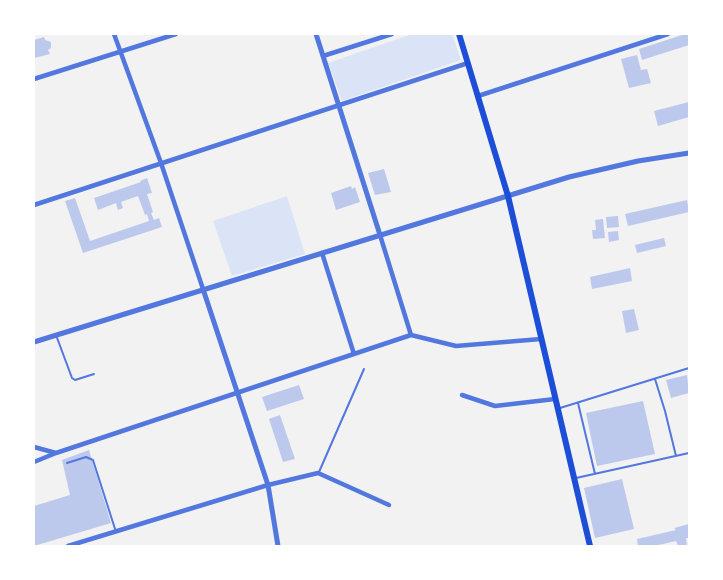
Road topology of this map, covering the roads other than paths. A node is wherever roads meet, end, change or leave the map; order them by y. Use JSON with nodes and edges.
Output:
{"nodes":[{"id":1,"x":114,"y":34,"type":"edge"},
{"id":2,"x":176,"y":34,"type":"edge"},
{"id":3,"x":316,"y":34,"type":"edge"},
{"id":4,"x":392,"y":34,"type":"edge"},
{"id":5,"x":459,"y":34,"type":"edge"},
{"id":6,"x":668,"y":34,"type":"edge"},
{"id":7,"x":120,"y":51,"type":"junction"},
{"id":8,"x":323,"y":56,"type":"junction"},
{"id":9,"x":468,"y":63,"type":"junction"},
{"id":10,"x":34,"y":79,"type":"edge"},
{"id":11,"x":478,"y":96,"type":"junction"},
{"id":12,"x":340,"y":105,"type":"junction"},
{"id":13,"x":689,"y":153,"type":"edge"},
{"id":14,"x":161,"y":163,"type":"junction"},
{"id":15,"x":508,"y":196,"type":"junction"},
{"id":16,"x":34,"y":205,"type":"edge"},
{"id":17,"x":380,"y":235,"type":"junction"},
{"id":18,"x":322,"y":253,"type":"junction"},
{"id":19,"x":203,"y":289,"type":"junction"},
{"id":20,"x":56,"y":335,"type":"junction"},
{"id":21,"x":411,"y":335,"type":"junction"},
{"id":22,"x":541,"y":339,"type":"junction"},
{"id":23,"x":34,"y":342,"type":"edge"},
{"id":24,"x":354,"y":354,"type":"junction"},
{"id":25,"x":689,"y":368,"type":"edge"},
{"id":26,"x":364,"y":369,"type":"dead end"},
{"id":27,"x":94,"y":374,"type":"dead end"},
{"id":28,"x":655,"y":379,"type":"junction"},
{"id":29,"x":239,"y":392,"type":"junction"},
{"id":30,"x":462,"y":395,"type":"dead end"},
{"id":31,"x":555,"y":399,"type":"junction"},
{"id":32,"x":578,"y":403,"type":"junction"},
{"id":33,"x":557,"y":408,"type":"junction"},
{"id":34,"x":34,"y":446,"type":"edge"},
{"id":35,"x":689,"y":452,"type":"edge"},
{"id":36,"x":56,"y":453,"type":"junction"},
{"id":37,"x":676,"y":456,"type":"junction"},
{"id":38,"x":34,"y":462,"type":"edge"},
{"id":39,"x":68,"y":463,"type":"dead end"},
{"id":40,"x":318,"y":473,"type":"junction"},
{"id":41,"x":595,"y":474,"type":"junction"},
{"id":42,"x":574,"y":479,"type":"junction"},
{"id":43,"x":268,"y":485,"type":"junction"},
{"id":44,"x":389,"y":505,"type":"dead end"},
{"id":45,"x":116,"y":532,"type":"junction"},
{"id":46,"x":68,"y":546,"type":"edge"},
{"id":47,"x":278,"y":546,"type":"edge"},
{"id":48,"x":590,"y":546,"type":"edge"}],
"edges":[{"from":1,"to":7,"type":"street"},
{"from":2,"to":7,"type":"street"},
{"from":3,"to":8,"type":"street"},
{"from":4,"to":8,"type":"street"},
{"from":5,"to":9,"type":"main road"},
{"from":6,"to":11,"type":"street"},
{"from":7,"to":10,"type":"street"},
{"from":7,"to":14,"type":"street"},
{"from":8,"to":12,"type":"street"},
{"from":9,"to":11,"type":"main road"},
{"from":9,"to":12,"type":"street"},
{"from":11,"to":15,"type":"main road"},
{"from":12,"to":14,"type":"street"},
{"from":12,"to":17,"type":"street"},
{"from":13,"to":15,"type":"street"},
{"from":14,"to":16,"type":"street"},
{"from":14,"to":19,"type":"street"},
{"from":15,"to":17,"type":"street"},
{"from":15,"to":22,"type":"main road"},
{"from":17,"to":18,"type":"street"},
{"from":17,"to":21,"type":"street"},
{"from":18,"to":19,"type":"street"},
{"from":18,"to":24,"type":"street"},
{"from":19,"to":20,"type":"street"},
{"from":19,"to":29,"type":"street"},
{"from":20,"to":23,"type":"street"},
{"from":20,"to":27,"type":"lane"},
{"from":21,"to":22,"type":"street"},
{"from":21,"to":24,"type":"street"},
{"from":22,"to":31,"type":"main road"},
{"from":24,"to":29,"type":"street"},
{"from":25,"to":28,"type":"lane"},
{"from":26,"to":40,"type":"lane"},
{"from":28,"to":32,"type":"lane"},
{"from":28,"to":37,"type":"lane"},
{"from":29,"to":36,"type":"street"},
{"from":29,"to":43,"type":"street"},
{"from":30,"to":31,"type":"street"},
{"from":31,"to":33,"type":"main road"},
{"from":32,"to":33,"type":"lane"},
{"from":32,"to":41,"type":"lane"},
{"from":33,"to":42,"type":"main road"},
{"from":34,"to":36,"type":"street"},
{"from":35,"to":37,"type":"lane"},
{"from":36,"to":38,"type":"street"},
{"from":37,"to":41,"type":"lane"},
{"from":39,"to":45,"type":"lane"},
{"from":40,"to":43,"type":"street"},
{"from":40,"to":44,"type":"street"},
{"from":41,"to":42,"type":"lane"},
{"from":42,"to":48,"type":"main road"},
{"from":43,"to":45,"type":"street"},
{"from":43,"to":47,"type":"street"},
{"from":45,"to":46,"type":"street"}]}
